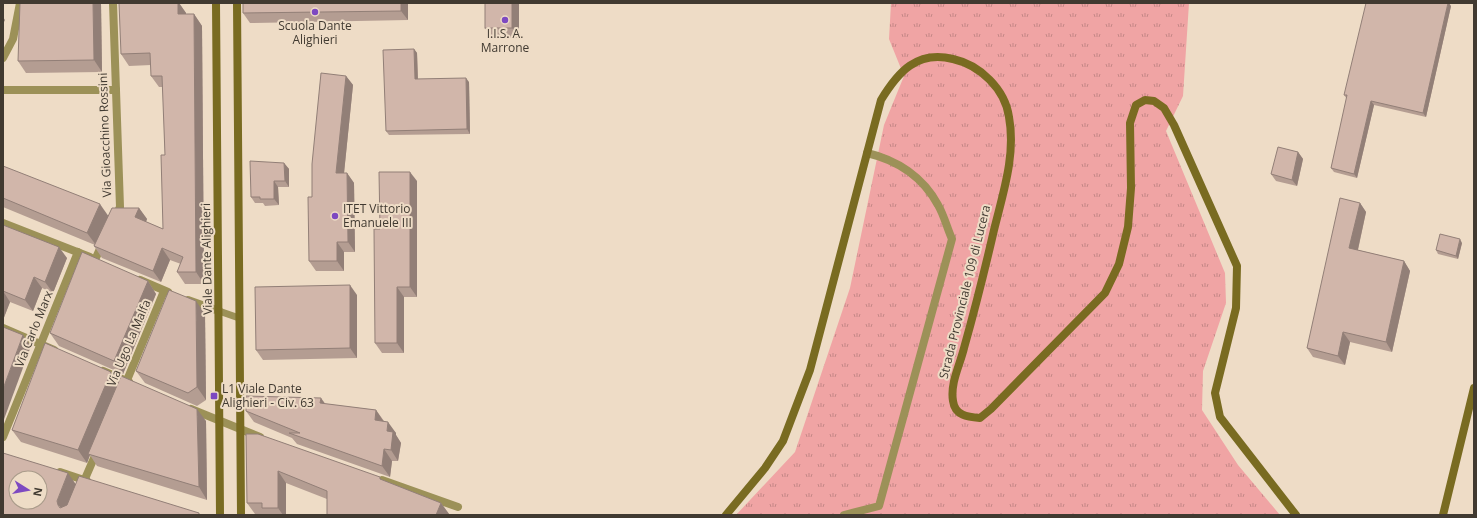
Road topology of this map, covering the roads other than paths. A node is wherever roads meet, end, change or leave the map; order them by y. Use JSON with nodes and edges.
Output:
{"nodes":[{"id":1,"x":20,"y":3,"type":"edge"},
{"id":2,"x":113,"y":3,"type":"edge"},
{"id":3,"x":216,"y":3,"type":"edge"},
{"id":4,"x":237,"y":3,"type":"edge"},
{"id":5,"x":3,"y":58,"type":"edge"},
{"id":6,"x":3,"y":90,"type":"edge"},
{"id":7,"x":116,"y":90,"type":"junction"},
{"id":8,"x":867,"y":154,"type":"junction"},
{"id":9,"x":3,"y":223,"type":"edge"},
{"id":10,"x":78,"y":252,"type":"junction"},
{"id":11,"x":130,"y":275,"type":"edge"},
{"id":12,"x":164,"y":290,"type":"junction"},
{"id":13,"x":219,"y":311,"type":"junction"},
{"id":14,"x":240,"y":318,"type":"junction"},
{"id":15,"x":3,"y":328,"type":"edge"},
{"id":16,"x":40,"y":344,"type":"junction"},
{"id":17,"x":62,"y":353,"type":"edge"},
{"id":18,"x":98,"y":368,"type":"edge"},
{"id":19,"x":130,"y":382,"type":"junction"},
{"id":20,"x":1474,"y":388,"type":"edge"},
{"id":21,"x":121,"y":395,"type":"edge"},
{"id":22,"x":185,"y":406,"type":"edge"},
{"id":23,"x":221,"y":422,"type":"junction"},
{"id":24,"x":240,"y":430,"type":"junction"},
{"id":25,"x":3,"y":437,"type":"edge"},
{"id":26,"x":270,"y":441,"type":"edge"},
{"id":27,"x":100,"y":445,"type":"edge"},
{"id":28,"x":55,"y":471,"type":"edge"},
{"id":29,"x":375,"y":478,"type":"edge"},
{"id":30,"x":88,"y":481,"type":"junction"},
{"id":31,"x":79,"y":494,"type":"edge"},
{"id":32,"x":458,"y":507,"type":"dead end"},
{"id":33,"x":220,"y":515,"type":"edge"},
{"id":34,"x":241,"y":515,"type":"edge"},
{"id":35,"x":726,"y":515,"type":"edge"},
{"id":36,"x":844,"y":515,"type":"edge"},
{"id":37,"x":1296,"y":515,"type":"edge"},
{"id":38,"x":1443,"y":515,"type":"edge"}],
"edges":[{"from":1,"to":5,"type":"street"},
{"from":2,"to":7,"type":"street","name":"Via Gioacchino Rossini"},
{"from":3,"to":13,"type":"main road","name":"Viale Dante Alighieri"},
{"from":4,"to":14,"type":"main road"},
{"from":6,"to":7,"type":"street"},
{"from":7,"to":10,"type":"street","name":"Via Gioacchino Rossini"},
{"from":8,"to":35,"type":"main road","name":"Strada Provinciale 109 di Lucera"},
{"from":8,"to":36,"type":"street"},
{"from":8,"to":37,"type":"main road","name":"Strada Provinciale 109 di Lucera"},
{"from":9,"to":10,"type":"street"},
{"from":10,"to":16,"type":"street","name":"Via Carlo Marx"},
{"from":11,"to":12,"type":"street"},
{"from":12,"to":13,"type":"street"},
{"from":12,"to":19,"type":"street","name":"Via Ugo La Malfa"},
{"from":13,"to":14,"type":"lane"},
{"from":13,"to":23,"type":"main road","name":"Viale Dante Alighieri"},
{"from":14,"to":24,"type":"main road"},
{"from":15,"to":16,"type":"street"},
{"from":16,"to":17,"type":"street"},
{"from":16,"to":25,"type":"street","name":"Via Carlo Marx"},
{"from":18,"to":19,"type":"street"},
{"from":19,"to":21,"type":"street","name":"Via Ugo La Malfa"},
{"from":20,"to":38,"type":"main road"},
{"from":22,"to":23,"type":"street"},
{"from":23,"to":24,"type":"street"},
{"from":23,"to":33,"type":"main road","name":"Viale Dante Alighieri"},
{"from":24,"to":26,"type":"street"},
{"from":24,"to":34,"type":"main road"},
{"from":27,"to":30,"type":"street"},
{"from":28,"to":30,"type":"street"},
{"from":29,"to":32,"type":"street"},
{"from":30,"to":31,"type":"street"}]}
